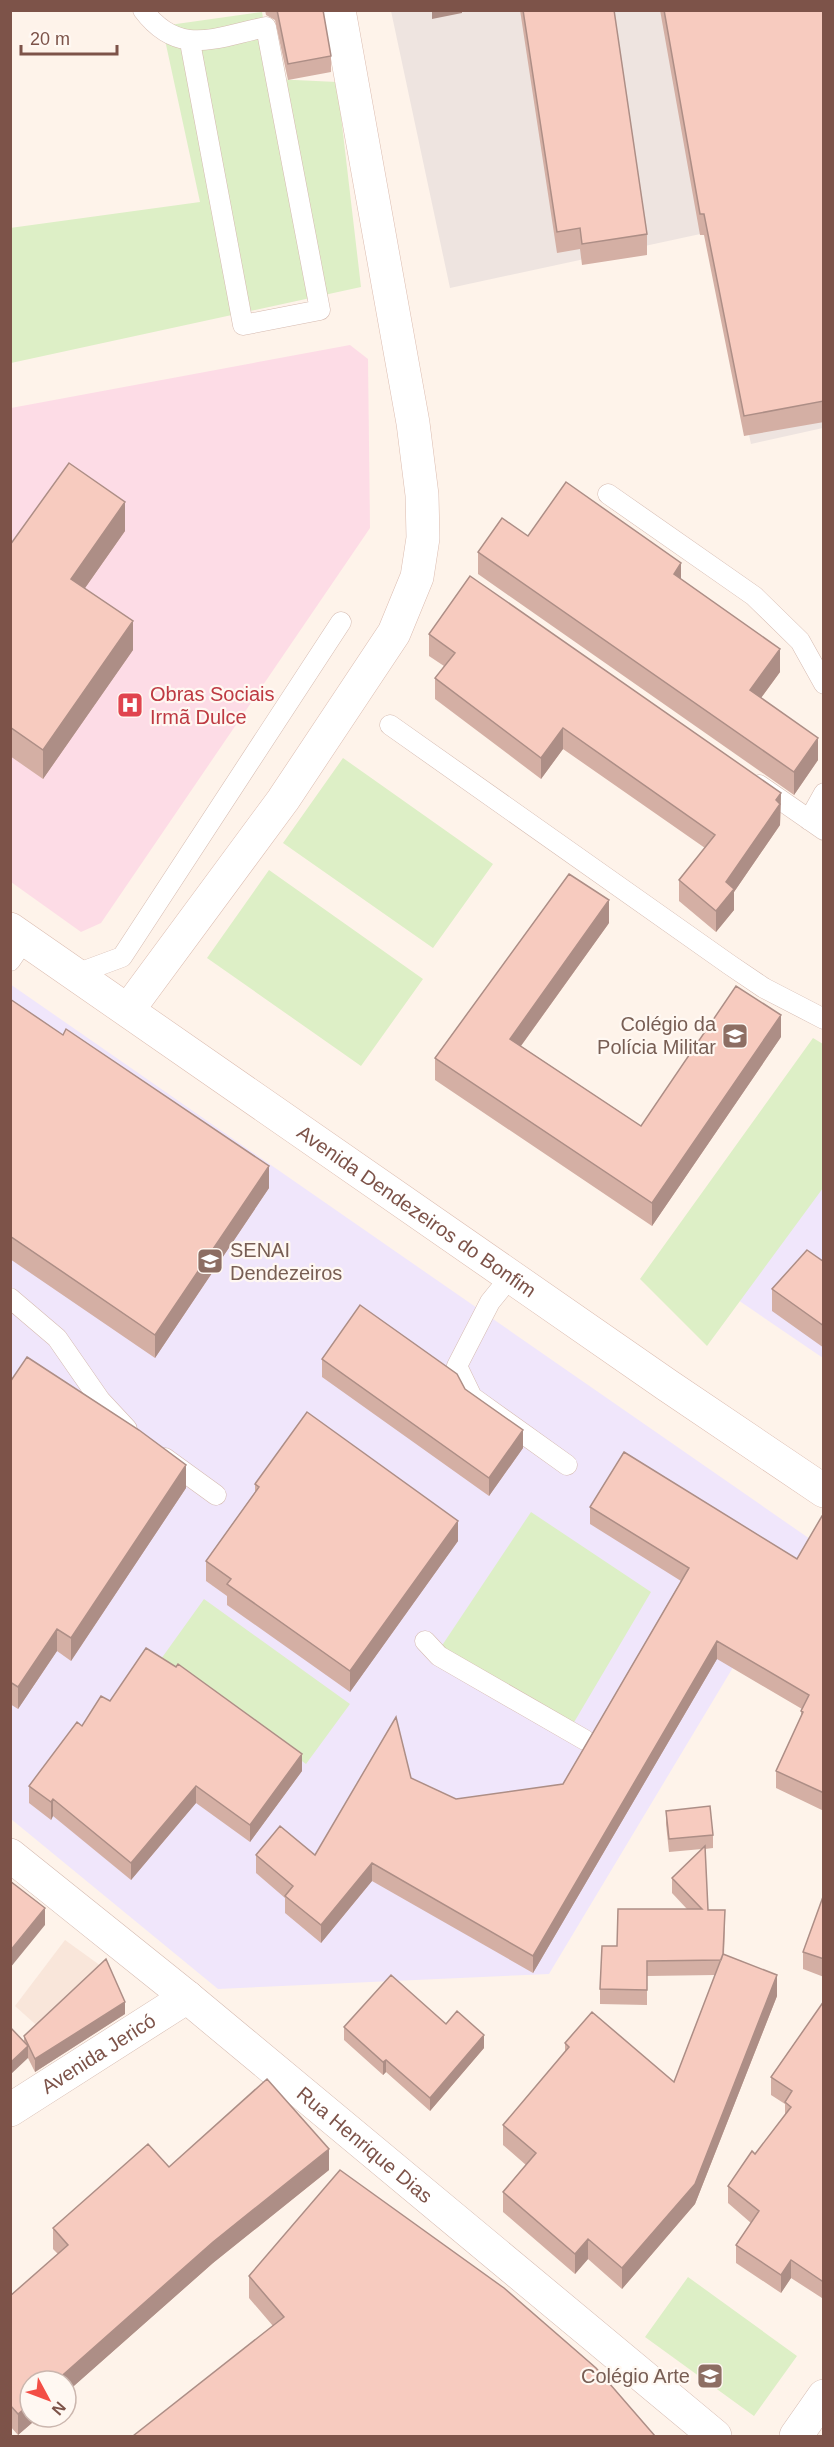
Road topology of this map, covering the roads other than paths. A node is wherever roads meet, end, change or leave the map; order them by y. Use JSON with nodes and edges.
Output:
{"nodes":[{"id":1,"x":143,"y":10,"type":"edge"},
{"id":2,"x":339,"y":10,"type":"edge"},
{"id":3,"x":190,"y":42,"type":"junction"},
{"id":4,"x":608,"y":494,"type":"dead end"},
{"id":5,"x":341,"y":622,"type":"dead end"},
{"id":6,"x":824,"y":684,"type":"edge"},
{"id":7,"x":390,"y":725,"type":"dead end"},
{"id":8,"x":741,"y":772,"type":"edge"},
{"id":9,"x":824,"y":793,"type":"edge"},
{"id":10,"x":816,"y":825,"type":"edge"},
{"id":11,"x":15,"y":943,"type":"edge"},
{"id":12,"x":76,"y":974,"type":"junction"},
{"id":13,"x":128,"y":1010,"type":"junction"},
{"id":14,"x":824,"y":1019,"type":"edge"},
{"id":15,"x":511,"y":1276,"type":"junction"},
{"id":16,"x":12,"y":1302,"type":"edge"},
{"id":17,"x":567,"y":1464,"type":"dead end"},
{"id":18,"x":824,"y":1491,"type":"edge"},
{"id":19,"x":216,"y":1495,"type":"dead end"},
{"id":20,"x":426,"y":1641,"type":"dead end"},
{"id":21,"x":585,"y":1740,"type":"dead end"},
{"id":22,"x":10,"y":1855,"type":"edge"},
{"id":23,"x":187,"y":1997,"type":"junction"},
{"id":24,"x":10,"y":2110,"type":"edge"},
{"id":25,"x":821,"y":2404,"type":"edge"},
{"id":26,"x":715,"y":2436,"type":"edge"},
{"id":27,"x":796,"y":2436,"type":"edge"}],
"edges":[{"from":1,"to":3,"type":"lane"},
{"from":2,"to":13,"type":"main road"},
{"from":3,"to":3,"type":"lane"},
{"from":4,"to":6,"type":"lane"},
{"from":5,"to":12,"type":"lane"},
{"from":7,"to":14,"type":"lane"},
{"from":8,"to":10,"type":"lane"},
{"from":9,"to":10,"type":"lane"},
{"from":11,"to":12,"type":"main road","name":"Avenida Dendezeiros do Bonfim"},
{"from":12,"to":13,"type":"main road","name":"Avenida Dendezeiros do Bonfim"},
{"from":13,"to":15,"type":"main road","name":"Avenida Dendezeiros do Bonfim"},
{"from":15,"to":17,"type":"lane"},
{"from":15,"to":18,"type":"main road","name":"Avenida Dendezeiros do Bonfim"},
{"from":16,"to":19,"type":"lane"},
{"from":20,"to":21,"type":"lane"},
{"from":22,"to":23,"type":"main road","name":"Rua Henrique Dias"},
{"from":23,"to":24,"type":"main road","name":"Avenida Jericó"},
{"from":23,"to":26,"type":"main road","name":"Rua Henrique Dias"},
{"from":25,"to":27,"type":"main road"}]}
